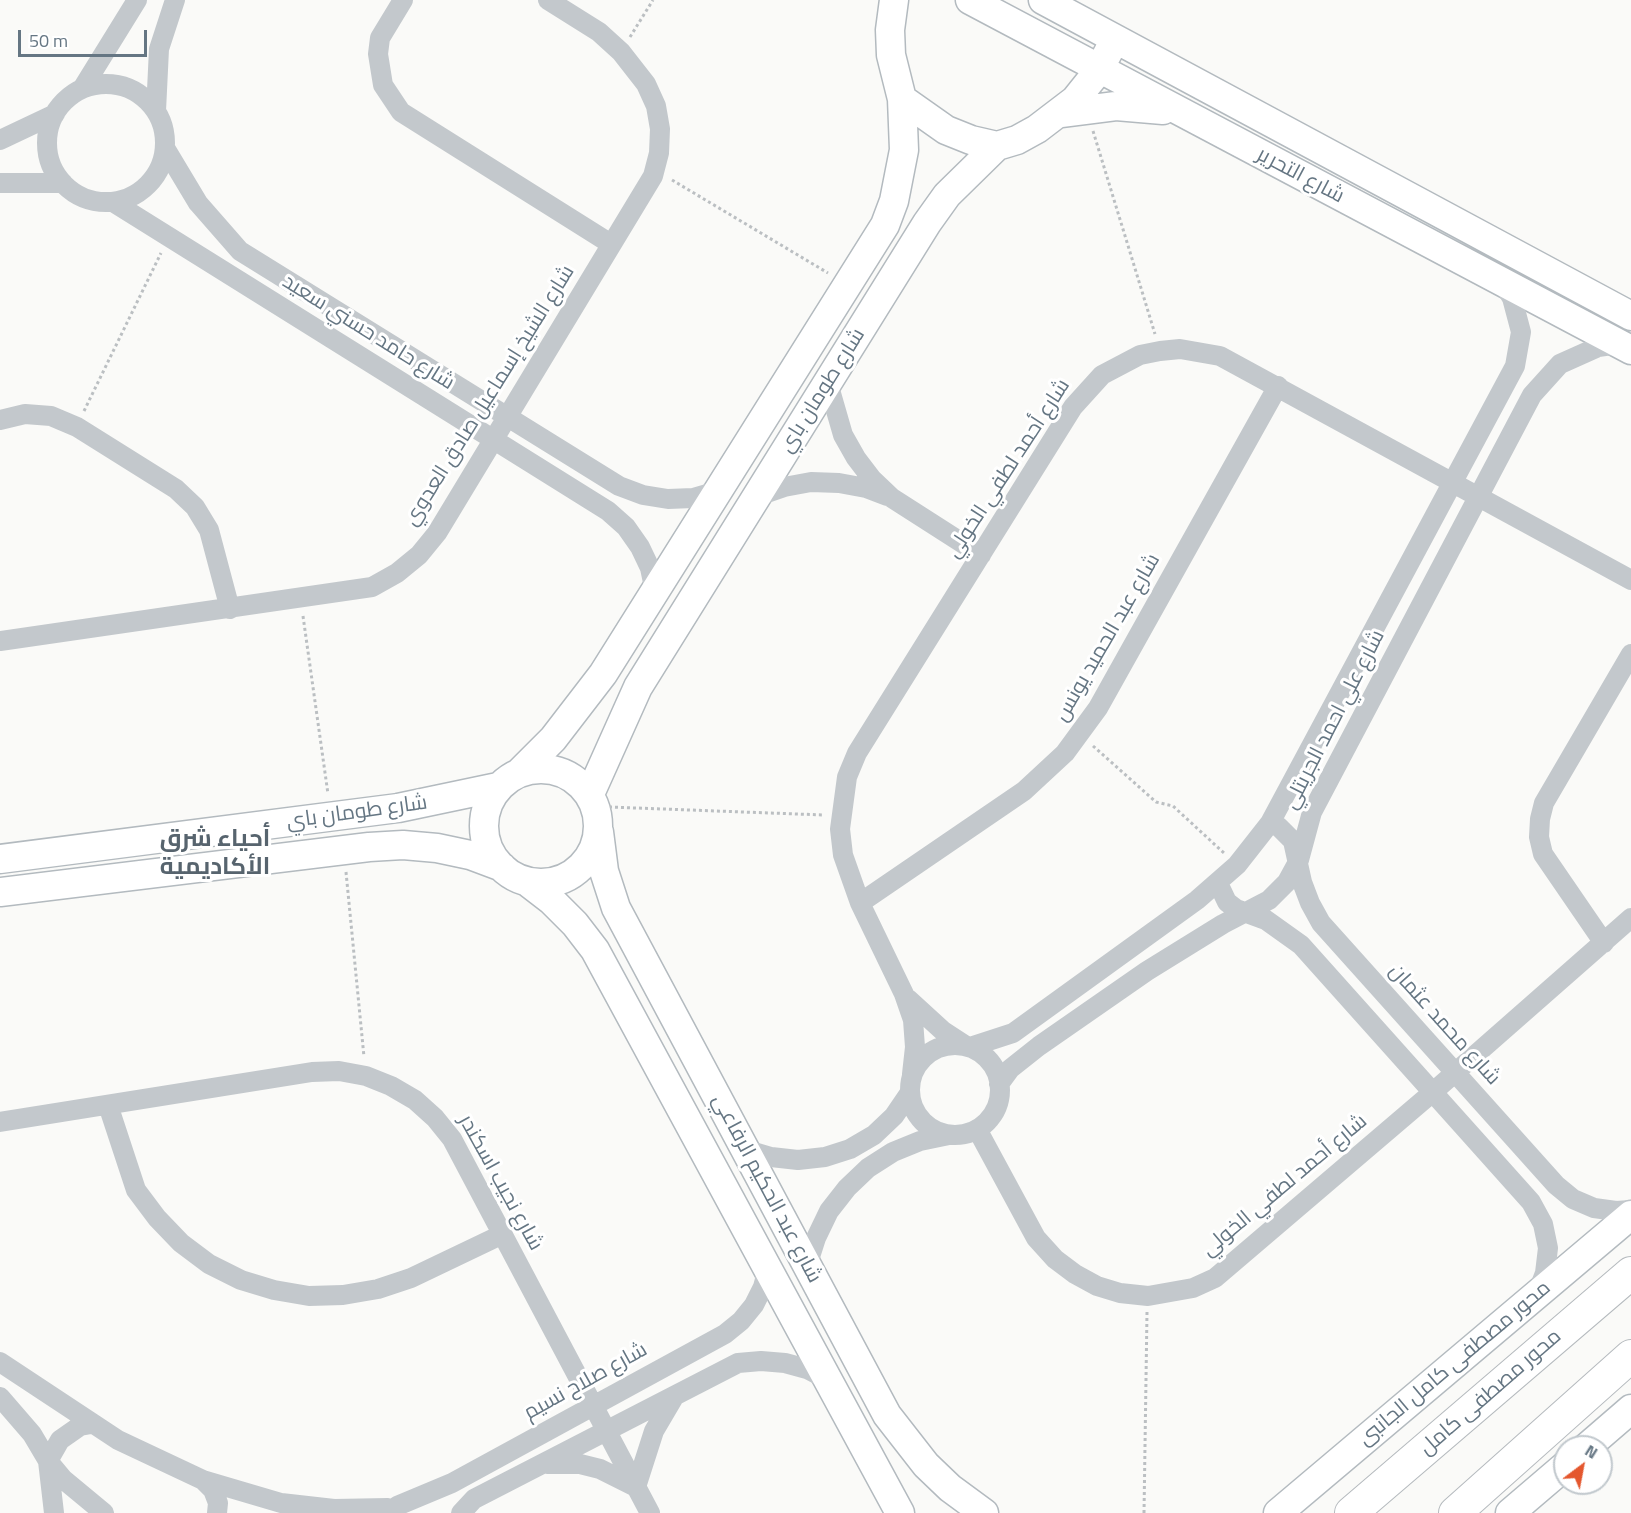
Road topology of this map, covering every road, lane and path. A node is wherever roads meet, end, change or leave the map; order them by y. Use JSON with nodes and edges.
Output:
{"nodes":[{"id":1,"x":136,"y":0,"type":"edge"},
{"id":2,"x":175,"y":0,"type":"edge"},
{"id":3,"x":403,"y":0,"type":"edge"},
{"id":4,"x":548,"y":0,"type":"edge"},
{"id":5,"x":653,"y":0,"type":"edge"},
{"id":6,"x":875,"y":0,"type":"edge"},
{"id":7,"x":894,"y":0,"type":"edge"},
{"id":8,"x":970,"y":0,"type":"edge"},
{"id":9,"x":1042,"y":0,"type":"edge"},
{"id":10,"x":890,"y":30,"type":"junction"},
{"id":11,"x":1115,"y":39,"type":"junction"},
{"id":12,"x":621,"y":52,"type":"junction"},
{"id":13,"x":1099,"y":70,"type":"junction"},
{"id":14,"x":82,"y":89,"type":"junction"},
{"id":15,"x":902,"y":99,"type":"junction"},
{"id":16,"x":1074,"y":110,"type":"junction"},
{"id":17,"x":156,"y":111,"type":"junction"},
{"id":18,"x":1179,"y":113,"type":"junction"},
{"id":19,"x":55,"y":114,"type":"junction"},
{"id":20,"x":0,"y":140,"type":"edge"},
{"id":21,"x":997,"y":146,"type":"junction"},
{"id":22,"x":165,"y":148,"type":"junction"},
{"id":23,"x":654,"y":169,"type":"junction"},
{"id":24,"x":0,"y":183,"type":"edge"},
{"id":25,"x":63,"y":183,"type":"junction"},
{"id":26,"x":113,"y":202,"type":"junction"},
{"id":27,"x":168,"y":237,"type":"junction"},
{"id":28,"x":611,"y":244,"type":"junction"},
{"id":29,"x":1503,"y":283,"type":"junction"},
{"id":30,"x":848,"y":285,"type":"junction"},
{"id":31,"x":1631,"y":316,"type":"edge"},
{"id":32,"x":1625,"y":347,"type":"edge"},
{"id":33,"x":1160,"y":351,"type":"junction"},
{"id":34,"x":828,"y":383,"type":"junction"},
{"id":35,"x":1278,"y":386,"type":"junction"},
{"id":36,"x":507,"y":417,"type":"junction"},
{"id":37,"x":0,"y":420,"type":"edge"},
{"id":38,"x":77,"y":427,"type":"junction"},
{"id":39,"x":493,"y":440,"type":"junction"},
{"id":40,"x":1453,"y":482,"type":"junction"},
{"id":41,"x":717,"y":491,"type":"junction"},
{"id":42,"x":758,"y":496,"type":"junction"},
{"id":43,"x":1479,"y":496,"type":"junction"},
{"id":44,"x":892,"y":498,"type":"junction"},
{"id":45,"x":981,"y":555,"type":"junction"},
{"id":46,"x":1631,"y":580,"type":"edge"},
{"id":47,"x":655,"y":591,"type":"junction"},
{"id":48,"x":301,"y":599,"type":"junction"},
{"id":49,"x":230,"y":609,"type":"junction"},
{"id":50,"x":0,"y":641,"type":"edge"},
{"id":51,"x":1631,"y":654,"type":"edge"},
{"id":52,"x":1080,"y":735,"type":"junction"},
{"id":53,"x":509,"y":780,"type":"junction"},
{"id":54,"x":595,"y":811,"type":"junction"},
{"id":55,"x":841,"y":815,"type":"junction"},
{"id":56,"x":331,"y":817,"type":"junction"},
{"id":57,"x":1270,"y":823,"type":"junction"},
{"id":58,"x":344,"y":849,"type":"junction"},
{"id":59,"x":0,"y":859,"type":"edge"},
{"id":60,"x":1299,"y":860,"type":"junction"},
{"id":61,"x":1237,"y":865,"type":"junction"},
{"id":62,"x":502,"y":867,"type":"junction"},
{"id":63,"x":526,"y":881,"type":"junction"},
{"id":64,"x":1218,"y":883,"type":"junction"},
{"id":65,"x":0,"y":892,"type":"edge"},
{"id":66,"x":860,"y":903,"type":"junction"},
{"id":67,"x":1246,"y":913,"type":"junction"},
{"id":68,"x":1631,"y":918,"type":"edge"},
{"id":69,"x":1604,"y":943,"type":"junction"},
{"id":70,"x":904,"y":994,"type":"junction"},
{"id":71,"x":968,"y":1047,"type":"junction"},
{"id":72,"x":1455,"y":1073,"type":"junction"},
{"id":73,"x":912,"y":1074,"type":"junction"},
{"id":74,"x":366,"y":1076,"type":"junction"},
{"id":75,"x":999,"y":1084,"type":"junction"},
{"id":76,"x":1433,"y":1092,"type":"junction"},
{"id":77,"x":909,"y":1094,"type":"junction"},
{"id":78,"x":108,"y":1105,"type":"junction"},
{"id":79,"x":0,"y":1122,"type":"edge"},
{"id":80,"x":977,"y":1129,"type":"junction"},
{"id":81,"x":949,"y":1135,"type":"junction"},
{"id":82,"x":744,"y":1149,"type":"junction"},
{"id":83,"x":1631,"y":1210,"type":"edge"},
{"id":84,"x":1631,"y":1215,"type":"edge"},
{"id":85,"x":503,"y":1234,"type":"junction"},
{"id":86,"x":807,"y":1266,"type":"junction"},
{"id":87,"x":768,"y":1268,"type":"junction"},
{"id":88,"x":1631,"y":1273,"type":"edge"},
{"id":89,"x":1536,"y":1295,"type":"junction"},
{"id":90,"x":1148,"y":1296,"type":"junction"},
{"id":91,"x":1631,"y":1356,"type":"edge"},
{"id":92,"x":0,"y":1362,"type":"edge"},
{"id":93,"x":828,"y":1380,"type":"junction"},
{"id":94,"x":674,"y":1396,"type":"junction"},
{"id":95,"x":0,"y":1397,"type":"edge"},
{"id":96,"x":593,"y":1406,"type":"junction"},
{"id":97,"x":1631,"y":1409,"type":"edge"},
{"id":98,"x":91,"y":1424,"type":"junction"},
{"id":99,"x":607,"y":1431,"type":"junction"},
{"id":100,"x":1601,"y":1435,"type":"edge"},
{"id":101,"x":48,"y":1461,"type":"junction"},
{"id":102,"x":540,"y":1465,"type":"junction"},
{"id":103,"x":1553,"y":1476,"type":"edge"},
{"id":104,"x":203,"y":1480,"type":"junction"},
{"id":105,"x":636,"y":1487,"type":"junction"},
{"id":106,"x":387,"y":1509,"type":"edge"},
{"id":107,"x":54,"y":1513,"type":"edge"},
{"id":108,"x":104,"y":1513,"type":"edge"},
{"id":109,"x":217,"y":1513,"type":"edge"},
{"id":110,"x":422,"y":1513,"type":"edge"},
{"id":111,"x":461,"y":1513,"type":"edge"},
{"id":112,"x":650,"y":1513,"type":"edge"},
{"id":113,"x":900,"y":1513,"type":"edge"},
{"id":114,"x":984,"y":1513,"type":"edge"},
{"id":115,"x":1144,"y":1513,"type":"edge"},
{"id":116,"x":1278,"y":1513,"type":"edge"},
{"id":117,"x":1351,"y":1513,"type":"edge"},
{"id":118,"x":1455,"y":1513,"type":"edge"},
{"id":119,"x":1510,"y":1513,"type":"edge"}],
"edges":[{"from":1,"to":14,"type":"street"},
{"from":2,"to":17,"type":"street"},
{"from":3,"to":28,"type":"street"},
{"from":4,"to":12,"type":"street","name":"شارع الشيخ إسماعيل صادق العدوي"},
{"from":5,"to":12,"type":"path"},
{"from":6,"to":10,"type":"street"},
{"from":7,"to":10,"type":"street","name":"شارع طومان باي"},
{"from":8,"to":13,"type":"street","name":"شارع التحرير"},
{"from":9,"to":11,"type":"street","name":"شارع التحرير"},
{"from":10,"to":15,"type":"street","name":"شارع طومان باي"},
{"from":11,"to":13,"type":"street","name":"شارع طومان باي"},
{"from":11,"to":31,"type":"street","name":"شارع التحرير"},
{"from":12,"to":23,"type":"street","name":"شارع الشيخ إسماعيل صادق العدوي"},
{"from":13,"to":16,"type":"street","name":"شارع طومان باي"},
{"from":13,"to":18,"type":"street","name":"شارع التحرير"},
{"from":14,"to":17,"type":"street"},
{"from":14,"to":19,"type":"street"},
{"from":15,"to":21,"type":"street"},
{"from":15,"to":30,"type":"street","name":"شارع طومان باي"},
{"from":16,"to":18,"type":"street"},
{"from":16,"to":21,"type":"street","name":"شارع طومان باي"},
{"from":16,"to":33,"type":"path"},
{"from":17,"to":22,"type":"street"},
{"from":18,"to":29,"type":"street","name":"شارع التحرير"},
{"from":19,"to":20,"type":"street"},
{"from":19,"to":25,"type":"street"},
{"from":21,"to":34,"type":"street","name":"شارع طومان باي"},
{"from":22,"to":26,"type":"street"},
{"from":22,"to":36,"type":"street","name":"شارع حامد حسني سعيد"},
{"from":23,"to":28,"type":"street","name":"شارع الشيخ إسماعيل صادق العدوي"},
{"from":23,"to":30,"type":"path"},
{"from":24,"to":25,"type":"street"},
{"from":25,"to":26,"type":"street"},
{"from":26,"to":27,"type":"street","name":"شارع حامد حسني سعيد"},
{"from":27,"to":38,"type":"path"},
{"from":27,"to":39,"type":"street","name":"شارع حامد حسني سعيد"},
{"from":28,"to":36,"type":"street","name":"شارع الشيخ إسماعيل صادق العدوي"},
{"from":29,"to":32,"type":"street","name":"شارع التحرير"},
{"from":29,"to":40,"type":"street","name":"شارع علي احمد الجريتلي"},
{"from":30,"to":41,"type":"street","name":"شارع طومان باي"},
{"from":32,"to":43,"type":"street","name":"شارع علي احمد الجريتلي"},
{"from":33,"to":35,"type":"street","name":"شارع أحمد لطفي الخولي"},
{"from":33,"to":45,"type":"street","name":"شارع أحمد لطفي الخولي"},
{"from":34,"to":42,"type":"street","name":"شارع طومان باي"},
{"from":34,"to":44,"type":"street"},
{"from":35,"to":40,"type":"street","name":"شارع أحمد لطفي الخولي"},
{"from":35,"to":52,"type":"street","name":"شارع عبد الحميد يونس"},
{"from":36,"to":39,"type":"street","name":"شارع الشيخ إسماعيل صادق العدوي"},
{"from":36,"to":41,"type":"street","name":"شارع حامد حسني سعيد"},
{"from":37,"to":38,"type":"street"},
{"from":38,"to":49,"type":"street"},
{"from":39,"to":47,"type":"street","name":"شارع حامد حسني سعيد"},
{"from":39,"to":48,"type":"street","name":"شارع الشيخ إسماعيل صادق العدوي"},
{"from":40,"to":43,"type":"street","name":"شارع أحمد لطفي الخولي"},
{"from":40,"to":57,"type":"street","name":"شارع علي احمد الجريتلي"},
{"from":41,"to":47,"type":"street","name":"شارع طومان باي"},
{"from":42,"to":44,"type":"street"},
{"from":42,"to":54,"type":"street","name":"شارع طومان باي"},
{"from":43,"to":46,"type":"street","name":"شارع أحمد لطفي الخولي"},
{"from":43,"to":60,"type":"street","name":"شارع علي احمد الجريتلي"},
{"from":44,"to":45,"type":"street"},
{"from":45,"to":55,"type":"street","name":"شارع أحمد لطفي الخولي"},
{"from":47,"to":53,"type":"street","name":"شارع طومان باي"},
{"from":48,"to":49,"type":"street","name":"شارع الشيخ إسماعيل صادق العدوي"},
{"from":48,"to":56,"type":"path"},
{"from":49,"to":50,"type":"street","name":"شارع الشيخ إسماعيل صادق العدوي"},
{"from":51,"to":69,"type":"street"},
{"from":52,"to":61,"type":"path"},
{"from":52,"to":66,"type":"street","name":"شارع عبد الحميد يونس"},
{"from":53,"to":54,"type":"street"},
{"from":53,"to":56,"type":"street","name":"شارع طومان باي"},
{"from":53,"to":62,"type":"street"},
{"from":54,"to":55,"type":"path"},
{"from":54,"to":63,"type":"street"},
{"from":54,"to":82,"type":"street","name":"شارع عبد الحكيم الرفاعي"},
{"from":55,"to":66,"type":"street","name":"شارع أحمد لطفي الخولي"},
{"from":56,"to":59,"type":"street","name":"شارع طومان باي"},
{"from":57,"to":60,"type":"street","name":"شارع محمد عثمان"},
{"from":57,"to":61,"type":"street","name":"شارع علي احمد الجريتلي"},
{"from":58,"to":62,"type":"street","name":"شارع طومان باي"},
{"from":58,"to":65,"type":"street","name":"شارع طومان باي"},
{"from":58,"to":74,"type":"path"},
{"from":60,"to":67,"type":"street","name":"شارع علي احمد الجريتلي"},
{"from":60,"to":72,"type":"street","name":"شارع محمد عثمان"},
{"from":61,"to":64,"type":"street","name":"شارع علي احمد الجريتلي"},
{"from":62,"to":63,"type":"street"},
{"from":63,"to":87,"type":"street","name":"شارع عبد الحكيم الرفاعي"},
{"from":64,"to":67,"type":"street"},
{"from":64,"to":71,"type":"street","name":"شارع علي احمد الجريتلي"},
{"from":66,"to":70,"type":"street","name":"شارع أحمد لطفي الخولي"},
{"from":67,"to":75,"type":"street","name":"شارع علي احمد الجريتلي"},
{"from":67,"to":76,"type":"street"},
{"from":68,"to":69,"type":"street","name":"شارع أحمد لطفي الخولي"},
{"from":69,"to":72,"type":"street","name":"شارع أحمد لطفي الخولي"},
{"from":70,"to":71,"type":"street","name":"شارع أحمد لطفي الخولي"},
{"from":70,"to":73,"type":"street","name":"شارع أحمد لطفي الخولي"},
{"from":71,"to":73,"type":"street"},
{"from":71,"to":75,"type":"street"},
{"from":72,"to":76,"type":"street","name":"شارع أحمد لطفي الخولي"},
{"from":72,"to":83,"type":"street","name":"شارع محمد عثمان"},
{"from":73,"to":77,"type":"street"},
{"from":74,"to":78,"type":"street","name":"شارع نجيب اسكندر"},
{"from":74,"to":85,"type":"street","name":"شارع نجيب اسكندر"},
{"from":75,"to":80,"type":"street"},
{"from":76,"to":89,"type":"street"},
{"from":76,"to":90,"type":"street","name":"شارع أحمد لطفي الخولي"},
{"from":77,"to":81,"type":"street"},
{"from":77,"to":82,"type":"street"},
{"from":78,"to":79,"type":"street","name":"شارع نجيب اسكندر"},
{"from":78,"to":85,"type":"street"},
{"from":80,"to":81,"type":"street"},
{"from":80,"to":90,"type":"street","name":"شارع أحمد لطفي الخولي"},
{"from":81,"to":86,"type":"street"},
{"from":82,"to":86,"type":"street","name":"شارع عبد الحكيم الرفاعي"},
{"from":84,"to":89,"type":"street","name":"محور مصطفى كامل الجانبى"},
{"from":85,"to":96,"type":"street","name":"شارع نجيب اسكندر"},
{"from":86,"to":114,"type":"street","name":"شارع عبد الحكيم الرفاعي"},
{"from":87,"to":93,"type":"street","name":"شارع عبد الحكيم الرفاعي"},
{"from":87,"to":96,"type":"street","name":"شارع صلاح نسيم"},
{"from":88,"to":117,"type":"main road","name":"محور مصطفى كامل"},
{"from":89,"to":116,"type":"street","name":"محور مصطفى كامل الجانبى"},
{"from":90,"to":115,"type":"path"},
{"from":91,"to":118,"type":"main road"},
{"from":92,"to":98,"type":"street"},
{"from":93,"to":94,"type":"street"},
{"from":93,"to":113,"type":"street","name":"شارع عبد الحكيم الرفاعي"},
{"from":94,"to":99,"type":"street"},
{"from":94,"to":105,"type":"street"},
{"from":95,"to":101,"type":"street"},
{"from":96,"to":99,"type":"street","name":"شارع نجيب اسكندر"},
{"from":96,"to":106,"type":"street","name":"شارع صلاح نسيم"},
{"from":97,"to":100,"type":"street"},
{"from":98,"to":101,"type":"street"},
{"from":98,"to":104,"type":"street"},
{"from":99,"to":102,"type":"street"},
{"from":99,"to":105,"type":"street","name":"شارع نجيب اسكندر"},
{"from":101,"to":107,"type":"street"},
{"from":101,"to":108,"type":"street"},
{"from":102,"to":105,"type":"street"},
{"from":102,"to":111,"type":"street"},
{"from":103,"to":119,"type":"street"},
{"from":104,"to":106,"type":"street"},
{"from":104,"to":109,"type":"street"},
{"from":105,"to":112,"type":"street","name":"شارع نجيب اسكندر"},
{"from":106,"to":110,"type":"street"}]}
